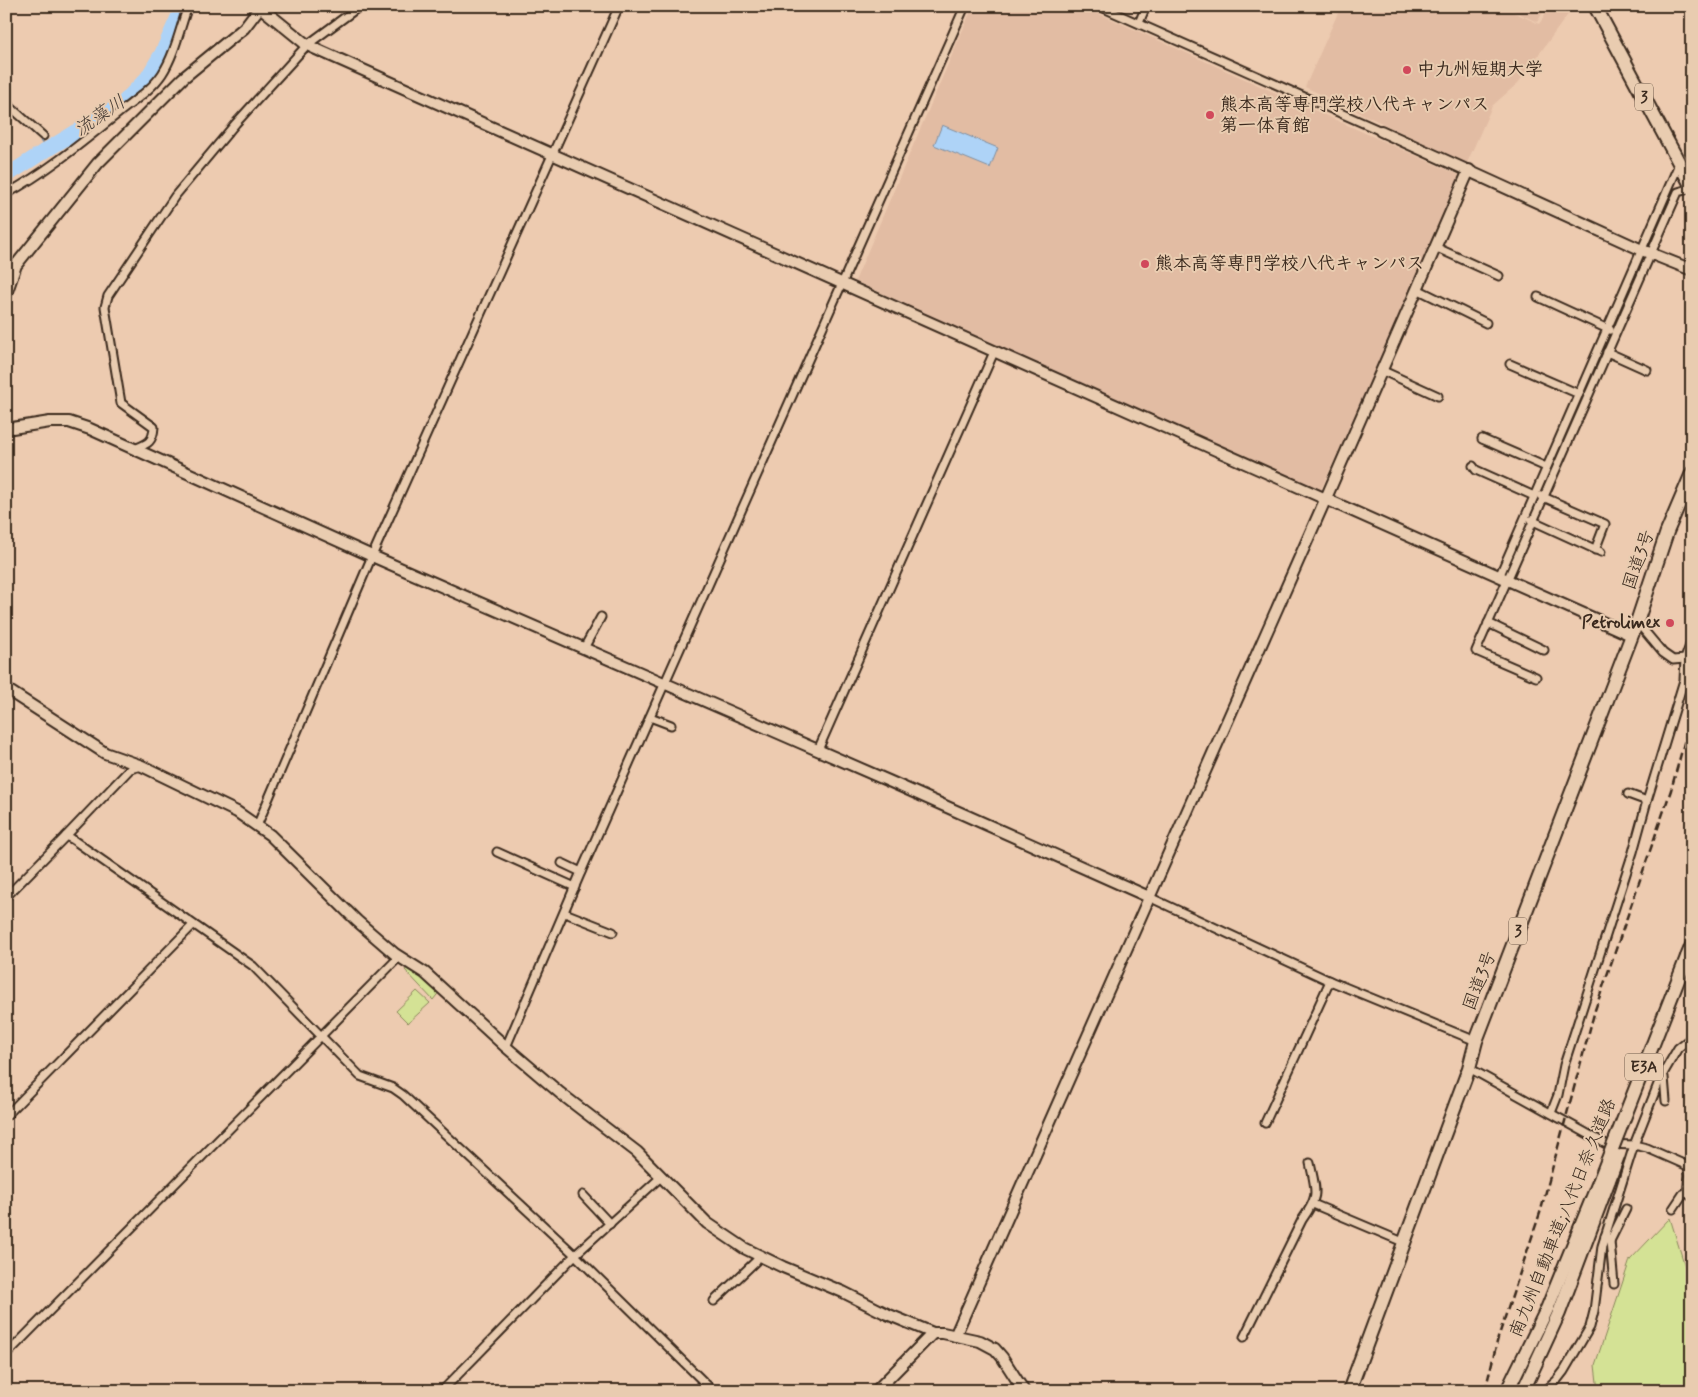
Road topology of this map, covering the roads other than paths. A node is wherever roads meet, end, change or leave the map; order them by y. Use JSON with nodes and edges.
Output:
{"nodes":[{"id":1,"x":188,"y":6,"type":"edge"},
{"id":2,"x":360,"y":6,"type":"edge"},
{"id":3,"x":619,"y":6,"type":"edge"},
{"id":4,"x":965,"y":6,"type":"edge"},
{"id":5,"x":1099,"y":6,"type":"edge"},
{"id":6,"x":1146,"y":6,"type":"edge"},
{"id":7,"x":1595,"y":6,"type":"edge"},
{"id":8,"x":260,"y":7,"type":"edge"},
{"id":9,"x":1138,"y":23,"type":"junction"},
{"id":10,"x":307,"y":45,"type":"junction"},
{"id":11,"x":6,"y":102,"type":"edge"},
{"id":12,"x":1381,"y":131,"type":"joint"},
{"id":13,"x":42,"y":136,"type":"dead end"},
{"id":14,"x":552,"y":154,"type":"junction"},
{"id":15,"x":1685,"y":165,"type":"edge"},
{"id":16,"x":1469,"y":170,"type":"junction"},
{"id":17,"x":1692,"y":188,"type":"edge"},
{"id":18,"x":1678,"y":192,"type":"junction"},
{"id":19,"x":6,"y":194,"type":"edge"},
{"id":20,"x":1667,"y":194,"type":"junction"},
{"id":21,"x":1435,"y":247,"type":"junction"},
{"id":22,"x":1646,"y":252,"type":"junction"},
{"id":23,"x":1692,"y":270,"type":"edge"},
{"id":24,"x":1499,"y":276,"type":"dead end"},
{"id":25,"x":841,"y":284,"type":"junction"},
{"id":26,"x":1417,"y":289,"type":"junction"},
{"id":27,"x":6,"y":294,"type":"edge"},
{"id":28,"x":1538,"y":298,"type":"dead end"},
{"id":29,"x":1486,"y":322,"type":"dead end"},
{"id":30,"x":1608,"y":328,"type":"junction"},
{"id":31,"x":1616,"y":333,"type":"junction"},
{"id":32,"x":994,"y":352,"type":"junction"},
{"id":33,"x":1608,"y":352,"type":"junction"},
{"id":34,"x":1510,"y":364,"type":"dead end"},
{"id":35,"x":1600,"y":367,"type":"junction"},
{"id":36,"x":1381,"y":370,"type":"junction"},
{"id":37,"x":1590,"y":370,"type":"junction"},
{"id":38,"x":1647,"y":370,"type":"dead end"},
{"id":39,"x":1579,"y":394,"type":"junction"},
{"id":40,"x":1438,"y":396,"type":"dead end"},
{"id":41,"x":6,"y":429,"type":"edge"},
{"id":42,"x":1482,"y":439,"type":"dead end"},
{"id":43,"x":134,"y":449,"type":"junction"},
{"id":44,"x":1473,"y":466,"type":"dead end"},
{"id":45,"x":1546,"y":467,"type":"junction"},
{"id":46,"x":1692,"y":473,"type":"edge"},
{"id":47,"x":1535,"y":494,"type":"junction"},
{"id":48,"x":1543,"y":497,"type":"junction"},
{"id":49,"x":1326,"y":498,"type":"junction"},
{"id":50,"x":1526,"y":517,"type":"junction"},
{"id":51,"x":1534,"y":521,"type":"junction"},
{"id":52,"x":372,"y":556,"type":"junction"},
{"id":53,"x":1503,"y":578,"type":"junction"},
{"id":54,"x":601,"y":617,"type":"dead end"},
{"id":55,"x":1637,"y":622,"type":"junction"},
{"id":56,"x":1488,"y":623,"type":"junction"},
{"id":57,"x":1631,"y":635,"type":"junction"},
{"id":58,"x":1692,"y":640,"type":"edge"},
{"id":59,"x":584,"y":648,"type":"junction"},
{"id":60,"x":1544,"y":650,"type":"dead end"},
{"id":61,"x":1685,"y":659,"type":"junction"},
{"id":62,"x":1536,"y":677,"type":"dead end"},
{"id":63,"x":664,"y":684,"type":"junction"},
{"id":64,"x":6,"y":689,"type":"edge"},
{"id":65,"x":650,"y":717,"type":"junction"},
{"id":66,"x":670,"y":725,"type":"dead end"},
{"id":67,"x":818,"y":750,"type":"junction"},
{"id":68,"x":142,"y":766,"type":"junction"},
{"id":69,"x":1628,"y":794,"type":"dead end"},
{"id":70,"x":1646,"y":802,"type":"junction"},
{"id":71,"x":257,"y":826,"type":"junction"},
{"id":72,"x":66,"y":836,"type":"junction"},
{"id":73,"x":497,"y":852,"type":"dead end"},
{"id":74,"x":562,"y":863,"type":"dead end"},
{"id":75,"x":581,"y":872,"type":"junction"},
{"id":76,"x":575,"y":887,"type":"junction"},
{"id":77,"x":6,"y":897,"type":"edge"},
{"id":78,"x":1149,"y":897,"type":"junction"},
{"id":79,"x":564,"y":913,"type":"junction"},
{"id":80,"x":193,"y":925,"type":"junction"},
{"id":81,"x":613,"y":932,"type":"dead end"},
{"id":82,"x":1690,"y":954,"type":"edge"},
{"id":83,"x":399,"y":956,"type":"junction"},
{"id":84,"x":1330,"y":981,"type":"junction"},
{"id":85,"x":320,"y":1036,"type":"junction"},
{"id":86,"x":1690,"y":1040,"type":"edge"},
{"id":87,"x":1476,"y":1041,"type":"junction"},
{"id":88,"x":506,"y":1047,"type":"junction"},
{"id":89,"x":1469,"y":1068,"type":"junction"},
{"id":90,"x":1662,"y":1074,"type":"junction"},
{"id":91,"x":1666,"y":1101,"type":"dead end"},
{"id":92,"x":1551,"y":1113,"type":"junction"},
{"id":93,"x":6,"y":1116,"type":"edge"},
{"id":94,"x":1265,"y":1123,"type":"dead end"},
{"id":95,"x":1634,"y":1145,"type":"junction"},
{"id":96,"x":1310,"y":1163,"type":"dead end"},
{"id":97,"x":1690,"y":1163,"type":"edge"},
{"id":98,"x":662,"y":1176,"type":"junction"},
{"id":99,"x":1605,"y":1179,"type":"junction"},
{"id":100,"x":583,"y":1195,"type":"dead end"},
{"id":101,"x":1689,"y":1195,"type":"edge"},
{"id":102,"x":1313,"y":1204,"type":"junction"},
{"id":103,"x":1626,"y":1209,"type":"dead end"},
{"id":104,"x":1673,"y":1209,"type":"dead end"},
{"id":105,"x":610,"y":1224,"type":"junction"},
{"id":106,"x":1608,"y":1238,"type":"junction"},
{"id":107,"x":1403,"y":1242,"type":"junction"},
{"id":108,"x":575,"y":1255,"type":"junction"},
{"id":109,"x":759,"y":1256,"type":"junction"},
{"id":110,"x":1614,"y":1284,"type":"dead end"},
{"id":111,"x":714,"y":1301,"type":"dead end"},
{"id":112,"x":933,"y":1333,"type":"junction"},
{"id":113,"x":955,"y":1336,"type":"junction"},
{"id":114,"x":1244,"y":1337,"type":"dead end"},
{"id":115,"x":6,"y":1355,"type":"edge"},
{"id":116,"x":442,"y":1391,"type":"edge"},
{"id":117,"x":713,"y":1391,"type":"edge"},
{"id":118,"x":876,"y":1391,"type":"edge"},
{"id":119,"x":1024,"y":1391,"type":"edge"},
{"id":120,"x":1349,"y":1391,"type":"edge"},
{"id":121,"x":1507,"y":1391,"type":"edge"},
{"id":122,"x":1523,"y":1391,"type":"edge"},
{"id":123,"x":1545,"y":1391,"type":"edge"}],
"edges":[{"from":1,"to":19,"type":"street"},
{"from":2,"to":10,"type":"street"},
{"from":3,"to":14,"type":"street"},
{"from":4,"to":25,"type":"street"},
{"from":5,"to":9,"type":"street"},
{"from":6,"to":9,"type":"street"},
{"from":7,"to":15,"type":"highway","number":"3"},
{"from":8,"to":10,"type":"street"},
{"from":8,"to":27,"type":"street"},
{"from":9,"to":12,"type":"street"},
{"from":10,"to":14,"type":"street"},
{"from":10,"to":43,"type":"street"},
{"from":11,"to":13,"type":"street"},
{"from":12,"to":16,"type":"street"},
{"from":14,"to":25,"type":"street"},
{"from":14,"to":52,"type":"street"},
{"from":15,"to":17,"type":"highway","number":"3"},
{"from":15,"to":20,"type":"street"},
{"from":16,"to":21,"type":"street"},
{"from":16,"to":22,"type":"street"},
{"from":17,"to":18,"type":"street"},
{"from":18,"to":20,"type":"street"},
{"from":18,"to":22,"type":"street"},
{"from":20,"to":22,"type":"street"},
{"from":21,"to":24,"type":"street"},
{"from":21,"to":26,"type":"street"},
{"from":22,"to":23,"type":"street"},
{"from":22,"to":30,"type":"street"},
{"from":22,"to":31,"type":"street"},
{"from":25,"to":32,"type":"street"},
{"from":25,"to":63,"type":"street"},
{"from":26,"to":29,"type":"street"},
{"from":26,"to":36,"type":"street"},
{"from":28,"to":30,"type":"street"},
{"from":30,"to":31,"type":"street"},
{"from":30,"to":37,"type":"street"},
{"from":31,"to":33,"type":"street"},
{"from":32,"to":49,"type":"street"},
{"from":32,"to":67,"type":"street"},
{"from":33,"to":35,"type":"street"},
{"from":33,"to":38,"type":"street"},
{"from":34,"to":39,"type":"street"},
{"from":35,"to":37,"type":"street"},
{"from":35,"to":48,"type":"street"},
{"from":36,"to":40,"type":"street"},
{"from":36,"to":49,"type":"street"},
{"from":37,"to":39,"type":"street"},
{"from":39,"to":45,"type":"street"},
{"from":41,"to":43,"type":"street"},
{"from":42,"to":45,"type":"street"},
{"from":43,"to":52,"type":"street"},
{"from":44,"to":47,"type":"street"},
{"from":45,"to":47,"type":"street"},
{"from":46,"to":55,"type":"highway","name":"国道3号","number":"3"},
{"from":47,"to":48,"type":"street"},
{"from":47,"to":50,"type":"street"},
{"from":48,"to":51,"type":"street"},
{"from":48,"to":51,"type":"street"},
{"from":49,"to":53,"type":"street"},
{"from":49,"to":78,"type":"street"},
{"from":50,"to":51,"type":"street"},
{"from":50,"to":53,"type":"street"},
{"from":51,"to":53,"type":"street"},
{"from":52,"to":59,"type":"street"},
{"from":52,"to":71,"type":"street"},
{"from":53,"to":56,"type":"street"},
{"from":53,"to":57,"type":"street"},
{"from":54,"to":59,"type":"street"},
{"from":55,"to":57,"type":"highway","name":"国道3号","number":"3"},
{"from":55,"to":61,"type":"street"},
{"from":56,"to":60,"type":"street"},
{"from":56,"to":62,"type":"street"},
{"from":57,"to":87,"type":"highway","name":"国道3号","number":"3"},
{"from":58,"to":61,"type":"street"},
{"from":59,"to":63,"type":"street"},
{"from":61,"to":70,"type":"street"},
{"from":63,"to":65,"type":"street"},
{"from":63,"to":67,"type":"street"},
{"from":64,"to":68,"type":"street"},
{"from":65,"to":66,"type":"street"},
{"from":65,"to":75,"type":"street"},
{"from":67,"to":78,"type":"street"},
{"from":68,"to":71,"type":"street"},
{"from":68,"to":72,"type":"street"},
{"from":69,"to":70,"type":"street"},
{"from":70,"to":92,"type":"street"},
{"from":71,"to":83,"type":"street"},
{"from":72,"to":77,"type":"street"},
{"from":72,"to":80,"type":"street"},
{"from":73,"to":76,"type":"street"},
{"from":74,"to":75,"type":"street"},
{"from":75,"to":76,"type":"street"},
{"from":76,"to":79,"type":"street"},
{"from":78,"to":84,"type":"street"},
{"from":78,"to":113,"type":"street"},
{"from":79,"to":81,"type":"street"},
{"from":79,"to":88,"type":"street"},
{"from":80,"to":85,"type":"street"},
{"from":80,"to":93,"type":"street"},
{"from":82,"to":99,"type":"highway","name":"南九州自動車道;八代日奈久道路","number":"E3A","bridge":true},
{"from":83,"to":85,"type":"street"},
{"from":83,"to":88,"type":"street"},
{"from":84,"to":87,"type":"street"},
{"from":84,"to":94,"type":"street"},
{"from":85,"to":108,"type":"street"},
{"from":85,"to":115,"type":"street"},
{"from":86,"to":90,"type":"street"},
{"from":87,"to":89,"type":"highway","name":"国道3号","number":"3"},
{"from":88,"to":98,"type":"street"},
{"from":89,"to":92,"type":"street"},
{"from":89,"to":107,"type":"highway","name":"国道3号","number":"3"},
{"from":90,"to":91,"type":"street"},
{"from":90,"to":95,"type":"street"},
{"from":92,"to":95,"type":"street"},
{"from":95,"to":97,"type":"street"},
{"from":95,"to":106,"type":"street"},
{"from":96,"to":102,"type":"street"},
{"from":97,"to":101,"type":"street"},
{"from":98,"to":105,"type":"street"},
{"from":98,"to":109,"type":"street"},
{"from":99,"to":121,"type":"highway","name":"南九州自動車道;八代日奈久道路","number":"E3A"},
{"from":99,"to":122,"type":"highway","name":"南九州自動車道;八代日奈久道路","number":"E3A"},
{"from":100,"to":105,"type":"street"},
{"from":101,"to":104,"type":"street"},
{"from":102,"to":107,"type":"street"},
{"from":102,"to":114,"type":"street"},
{"from":103,"to":106,"type":"street"},
{"from":105,"to":108,"type":"street"},
{"from":106,"to":110,"type":"street"},
{"from":106,"to":123,"type":"street"},
{"from":107,"to":120,"type":"highway","name":"国道3号","number":"3"},
{"from":108,"to":116,"type":"street"},
{"from":108,"to":117,"type":"street"},
{"from":109,"to":111,"type":"street"},
{"from":109,"to":112,"type":"street"},
{"from":112,"to":113,"type":"street"},
{"from":112,"to":118,"type":"street"},
{"from":113,"to":119,"type":"street"}]}
